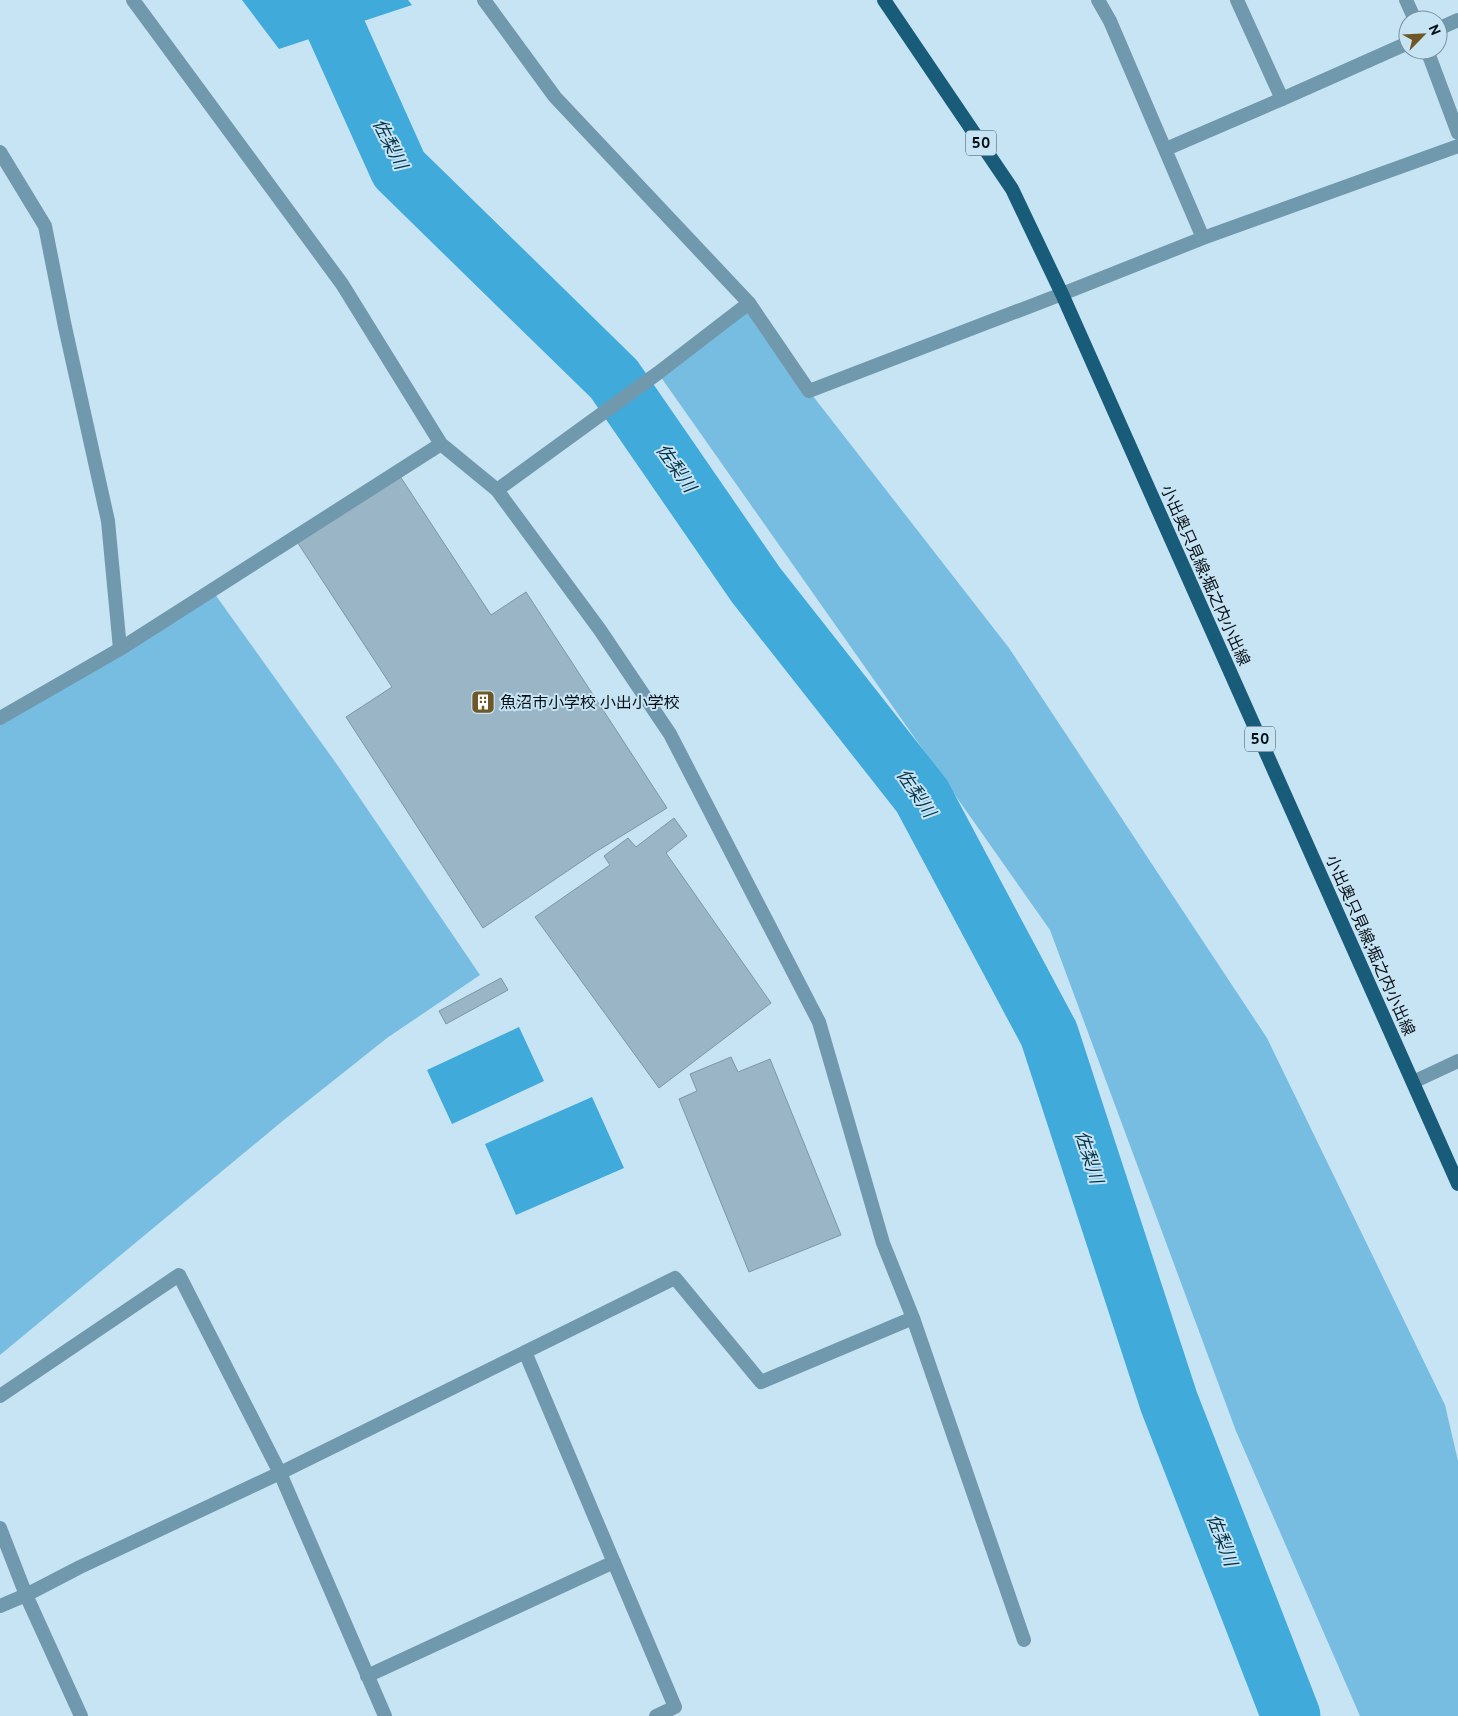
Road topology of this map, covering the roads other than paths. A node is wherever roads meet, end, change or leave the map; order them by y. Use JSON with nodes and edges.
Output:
{"nodes":[{"id":1,"x":133,"y":0,"type":"edge"},
{"id":2,"x":484,"y":0,"type":"edge"},
{"id":3,"x":884,"y":0,"type":"edge"},
{"id":4,"x":1098,"y":0,"type":"edge"},
{"id":5,"x":1237,"y":0,"type":"edge"},
{"id":6,"x":1398,"y":47,"type":"edge"},
{"id":7,"x":1431,"y":60,"type":"edge"},
{"id":8,"x":1282,"y":99,"type":"junction"},
{"id":9,"x":1458,"y":133,"type":"edge"},
{"id":10,"x":1458,"y":146,"type":"edge"},
{"id":11,"x":1166,"y":149,"type":"junction"},
{"id":12,"x":0,"y":152,"type":"edge"},
{"id":13,"x":1203,"y":238,"type":"junction"},
{"id":14,"x":1062,"y":294,"type":"junction"},
{"id":15,"x":749,"y":303,"type":"junction"},
{"id":16,"x":441,"y":444,"type":"junction"},
{"id":17,"x":497,"y":490,"type":"junction"},
{"id":18,"x":120,"y":648,"type":"junction"},
{"id":19,"x":0,"y":718,"type":"edge"},
{"id":20,"x":1458,"y":1061,"type":"edge"},
{"id":21,"x":1413,"y":1082,"type":"junction"},
{"id":22,"x":1458,"y":1184,"type":"edge"},
{"id":23,"x":913,"y":1318,"type":"junction"},
{"id":24,"x":525,"y":1352,"type":"junction"},
{"id":25,"x":0,"y":1396,"type":"edge"},
{"id":26,"x":280,"y":1474,"type":"junction"},
{"id":27,"x":0,"y":1528,"type":"edge"},
{"id":28,"x":614,"y":1562,"type":"junction"},
{"id":29,"x":26,"y":1595,"type":"junction"},
{"id":30,"x":0,"y":1606,"type":"edge"},
{"id":31,"x":1024,"y":1640,"type":"dead end"},
{"id":32,"x":367,"y":1676,"type":"junction"},
{"id":33,"x":81,"y":1716,"type":"edge"},
{"id":34,"x":385,"y":1716,"type":"edge"},
{"id":35,"x":656,"y":1716,"type":"edge"}],
"edges":[{"from":1,"to":16,"type":"street"},
{"from":2,"to":15,"type":"street"},
{"from":3,"to":14,"type":"main road","name":"小出奥只見線;堀之内小出線","number":"50"},
{"from":4,"to":11,"type":"street"},
{"from":5,"to":8,"type":"street"},
{"from":6,"to":8,"type":"street"},
{"from":7,"to":9,"type":"street"},
{"from":8,"to":11,"type":"street"},
{"from":10,"to":13,"type":"street"},
{"from":11,"to":13,"type":"street"},
{"from":12,"to":18,"type":"street"},
{"from":13,"to":14,"type":"street"},
{"from":14,"to":15,"type":"street"},
{"from":14,"to":21,"type":"main road","name":"小出奥只見線;堀之内小出線","number":"50"},
{"from":15,"to":17,"type":"street"},
{"from":16,"to":17,"type":"street"},
{"from":16,"to":18,"type":"street"},
{"from":17,"to":23,"type":"street"},
{"from":18,"to":19,"type":"street"},
{"from":20,"to":21,"type":"street"},
{"from":21,"to":22,"type":"main road","name":"小出奥只見線;堀之内小出線","number":"50"},
{"from":23,"to":24,"type":"street"},
{"from":23,"to":31,"type":"street"},
{"from":24,"to":26,"type":"street"},
{"from":24,"to":28,"type":"street"},
{"from":25,"to":26,"type":"street"},
{"from":26,"to":29,"type":"street"},
{"from":26,"to":32,"type":"street"},
{"from":27,"to":29,"type":"street"},
{"from":28,"to":32,"type":"street"},
{"from":28,"to":35,"type":"street"},
{"from":29,"to":30,"type":"street"},
{"from":29,"to":33,"type":"street"},
{"from":32,"to":34,"type":"street"}]}
